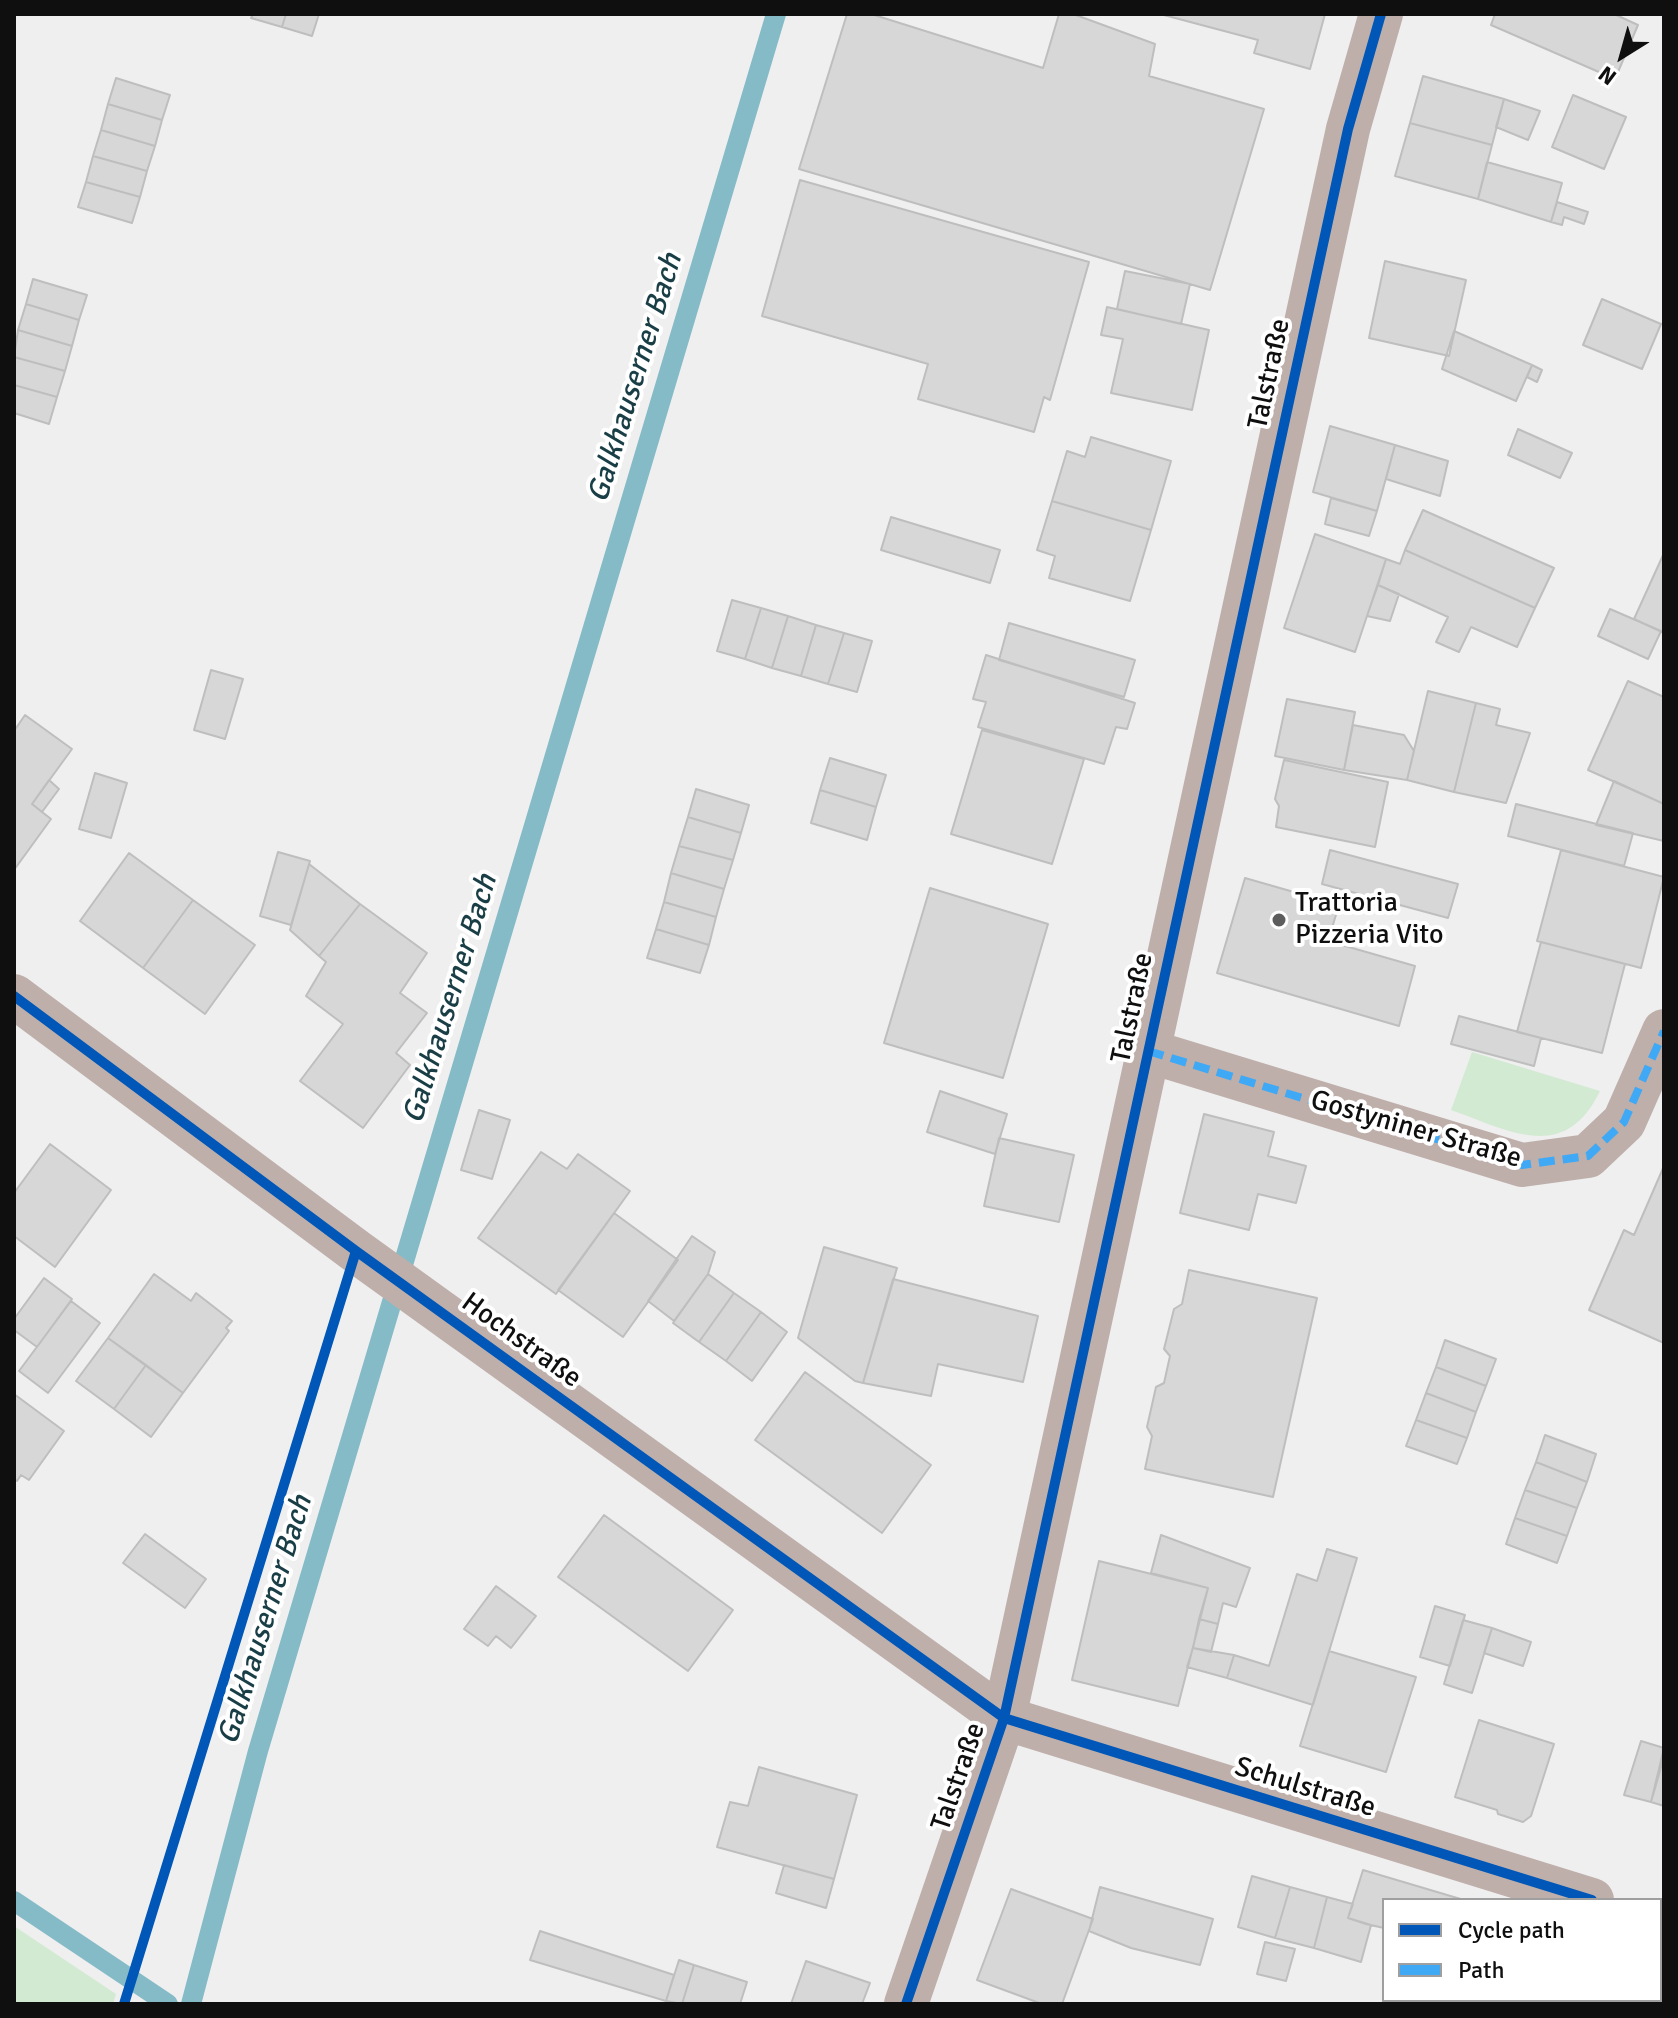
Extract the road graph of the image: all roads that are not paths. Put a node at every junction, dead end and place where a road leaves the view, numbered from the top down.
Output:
1 (1381, 14) edge
2 (14, 996) edge
3 (1664, 1031) edge
4 (1148, 1051) junction
5 (1004, 1718) junction
6 (1586, 1898) edge
7 (906, 2004) edge

1 - 4 street, Talstraße
2 - 5 street, Hochstraße
3 - 4 street, Gostyniner Straße
4 - 5 street, Talstraße
5 - 6 street, Schulstraße
5 - 7 street, Talstraße

